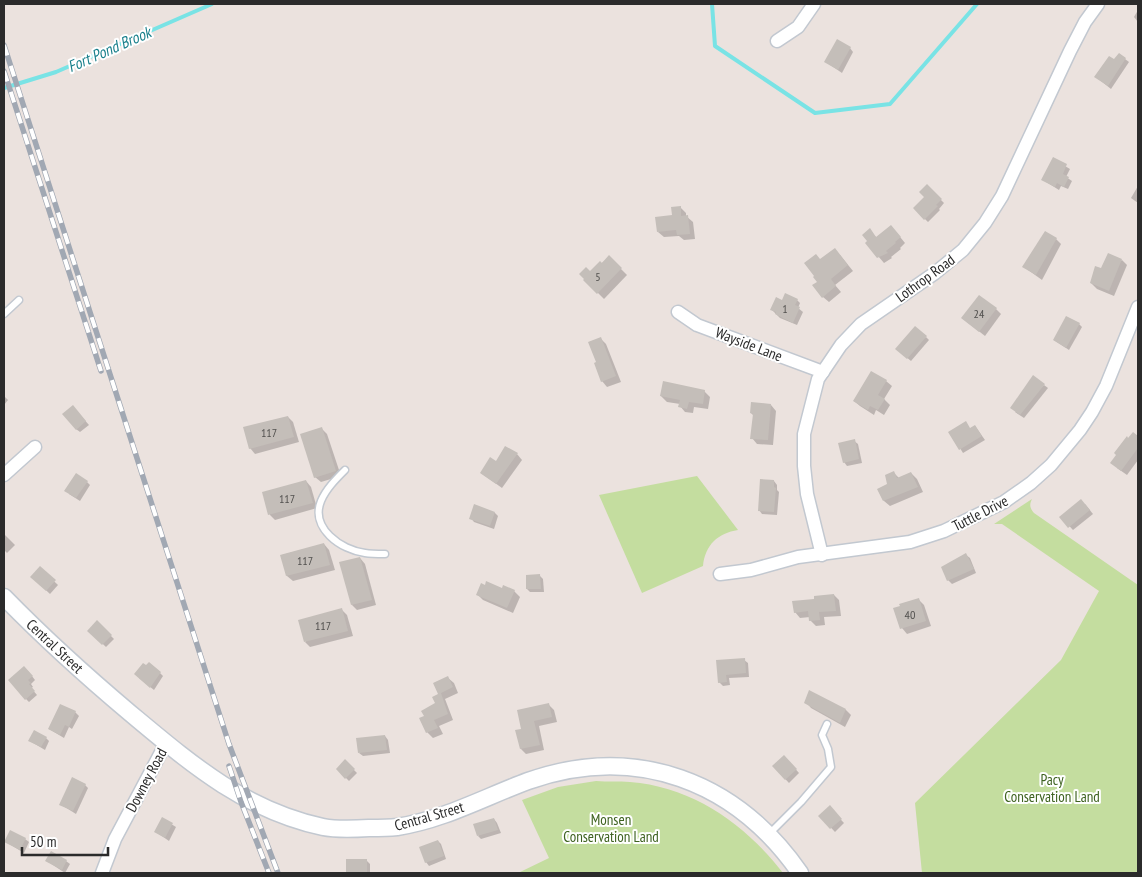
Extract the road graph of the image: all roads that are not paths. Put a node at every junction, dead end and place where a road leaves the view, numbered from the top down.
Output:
1 (814, 4) edge
2 (1098, 4) edge
3 (777, 41) dead end
4 (19, 300) dead end
5 (1137, 311) edge
6 (678, 312) dead end
7 (4, 314) edge
8 (822, 372) junction
9 (35, 447) dead end
10 (345, 470) dead end
11 (4, 475) edge
12 (385, 554) dead end
13 (822, 554) junction
14 (720, 574) dead end
15 (4, 597) edge
16 (826, 724) dead end
17 (166, 743) junction
18 (768, 835) junction
19 (102, 873) edge
20 (800, 873) edge

1 - 3 street
2 - 8 street, Lothrop Road
4 - 7 lane
5 - 13 street, Tuttle Drive
6 - 8 street, Wayside Lane
8 - 13 street, Lothrop Road
9 - 11 street
10 - 12 lane
13 - 14 street, Tuttle Drive
15 - 17 street, Central Street
16 - 18 lane
17 - 18 street, Central Street
17 - 19 street, Downey Road
18 - 20 street, Central Street

